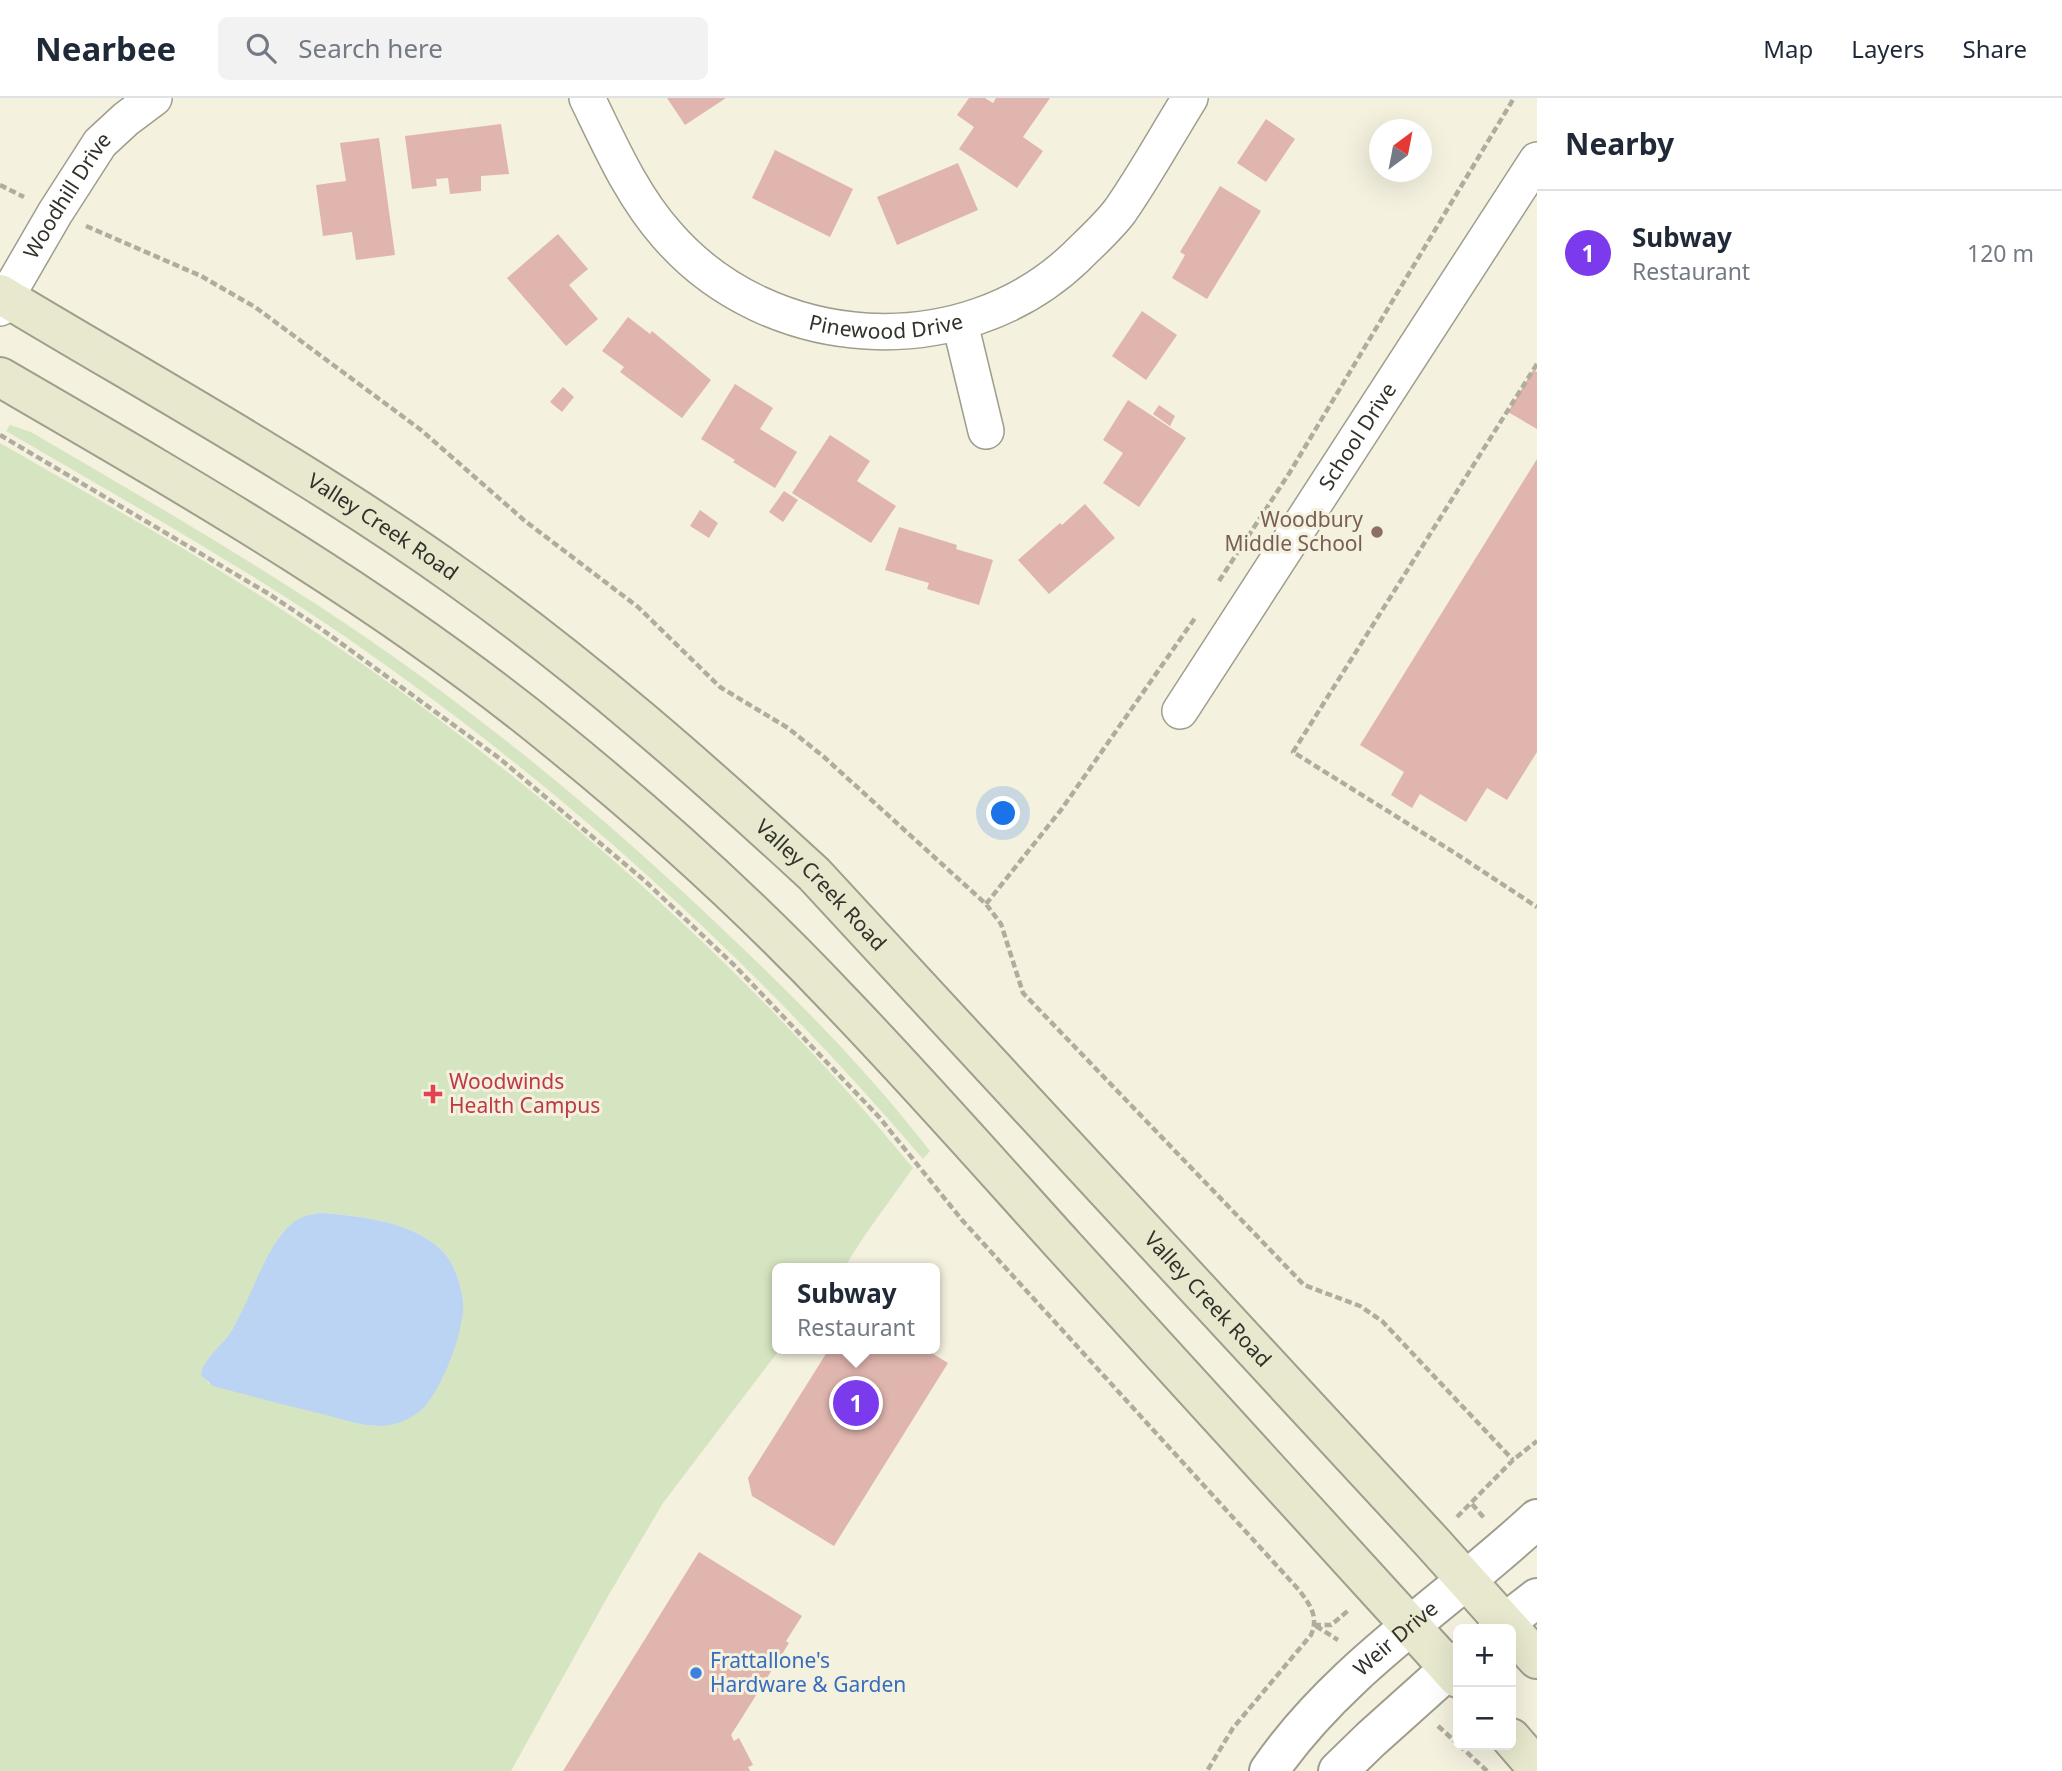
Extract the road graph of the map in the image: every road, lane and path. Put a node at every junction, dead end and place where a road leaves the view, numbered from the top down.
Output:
1 (154, 98) edge
2 (587, 98) edge
3 (1190, 98) edge
4 (1514, 98) edge
5 (1537, 160) edge
6 (0, 185) edge
7 (55, 213) junction
8 (2, 300) edge
9 (960, 323) junction
10 (1537, 364) edge
11 (0, 377) edge
12 (986, 431) dead end
13 (0, 435) edge
14 (1216, 586) dead end
15 (1201, 609) dead end
16 (1180, 711) dead end
17 (986, 904) junction
18 (1537, 907) edge
19 (1537, 1441) edge
20 (1513, 1460) junction
21 (1472, 1504) dead end
22 (1537, 1519) edge
23 (1466, 1581) junction
24 (1537, 1598) edge
25 (1503, 1624) edge
26 (1510, 1624) edge
27 (1411, 1626) junction
28 (1516, 1638) edge
29 (1537, 1660) edge
30 (1453, 1667) edge
31 (1453, 1671) edge
32 (1516, 1744) edge
33 (1466, 1750) edge
34 (1537, 1768) edge
35 (1207, 1771) edge
36 (1269, 1771) edge
37 (1338, 1771) edge
38 (1487, 1771) edge

1 - 7 street, Woodhill Drive
2 - 9 street, Pinewood Drive
3 - 9 street, Pinewood Drive
4 - 14 path
5 - 16 street, School Drive
6 - 7 path
7 - 8 street, Woodhill Drive
7 - 17 path
8 - 23 main road, Valley Creek Road
9 - 12 street
10 - 18 path
11 - 27 main road
13 - 35 path
15 - 17 path
17 - 20 path
19 - 20 path
20 - 21 path
22 - 23 street, Weir Drive
23 - 25 main road, Valley Creek Road
23 - 27 street, Weir Drive
24 - 26 street
27 - 30 main road
27 - 36 street, Weir Drive
28 - 29 main road, Valley Creek Road
31 - 37 street
32 - 34 main road
33 - 38 path

